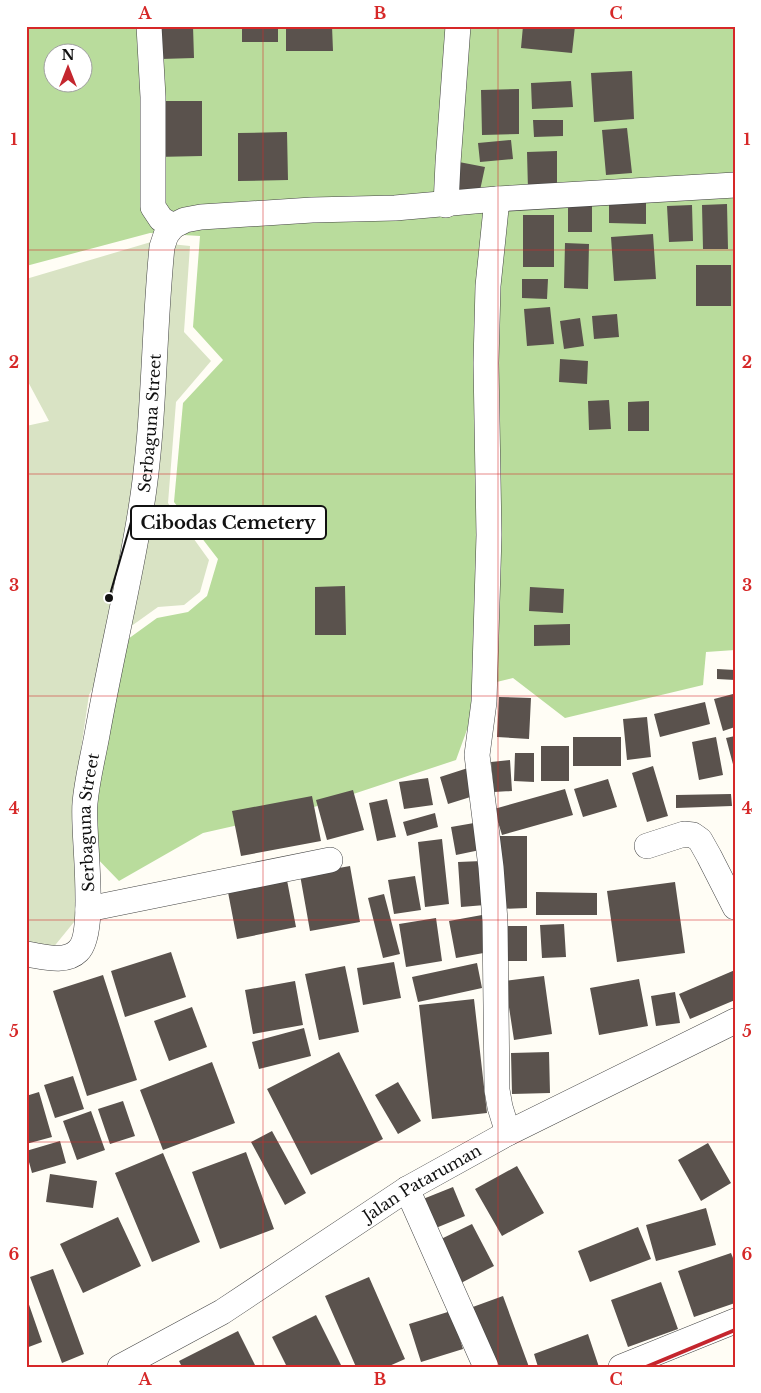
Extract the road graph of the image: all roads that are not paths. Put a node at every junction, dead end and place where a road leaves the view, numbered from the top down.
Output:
1 (149, 26) edge
2 (458, 26) edge
3 (735, 185) edge
4 (498, 199) junction
5 (446, 205) junction
6 (173, 226) junction
7 (647, 846) dead end
8 (330, 860) dead end
9 (735, 907) edge
10 (88, 909) junction
11 (26, 954) edge
12 (735, 1021) edge
13 (508, 1132) junction
14 (407, 1190) junction
15 (735, 1321) edge
16 (120, 1367) edge
17 (486, 1367) edge
18 (621, 1367) edge

1 - 6 street
2 - 5 street
3 - 4 street
4 - 5 street
4 - 13 street
5 - 6 street
6 - 10 street, Serbaguna Street
7 - 9 street
8 - 10 street
10 - 11 street, Serbaguna Street
12 - 13 street, Jalan Pataruman
13 - 14 street, Jalan Pataruman
14 - 16 street, Jalan Pataruman
14 - 17 street
15 - 18 street

